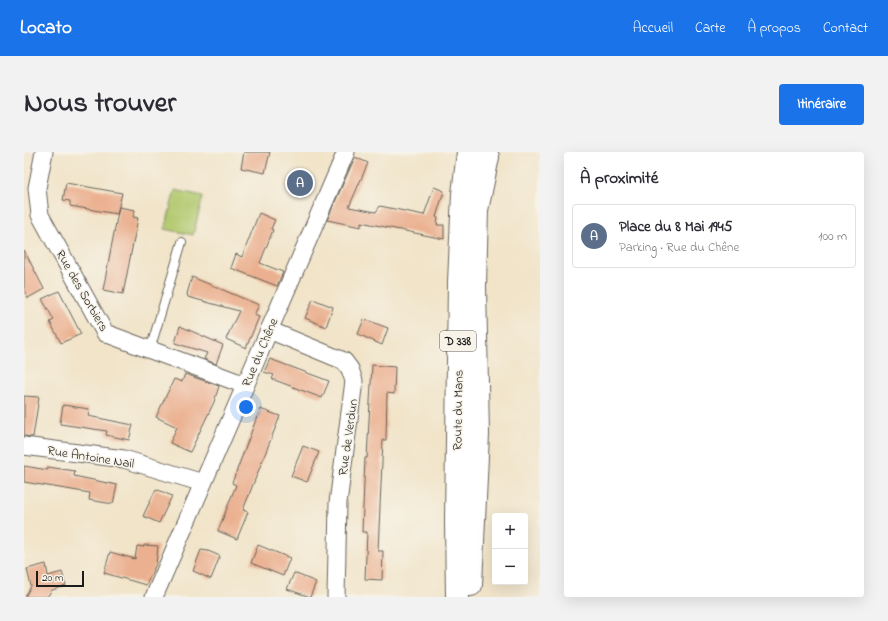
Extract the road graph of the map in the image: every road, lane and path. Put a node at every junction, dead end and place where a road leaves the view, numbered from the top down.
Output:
1 (44, 152) edge
2 (346, 152) edge
3 (481, 153) edge
4 (182, 242) dead end
5 (269, 330) junction
6 (150, 350) junction
7 (245, 385) junction
8 (24, 446) edge
9 (203, 483) junction
10 (154, 597) edge
11 (336, 597) edge
12 (457, 597) edge
13 (470, 597) edge

1 - 6 street, Rue des Sorbiers
2 - 5 street, Rue du Chêne
3 - 12 main road, Route du Mans / D 338
3 - 13 main road, Route du Mans / D 338
4 - 6 lane
5 - 7 street, Rue du Chêne
5 - 11 street, Rue de Verdun
6 - 7 street, Rue des Sorbiers
7 - 9 street, Rue du Chêne
8 - 9 street, Rue Antoine Nail
9 - 10 street, Rue du Chêne

